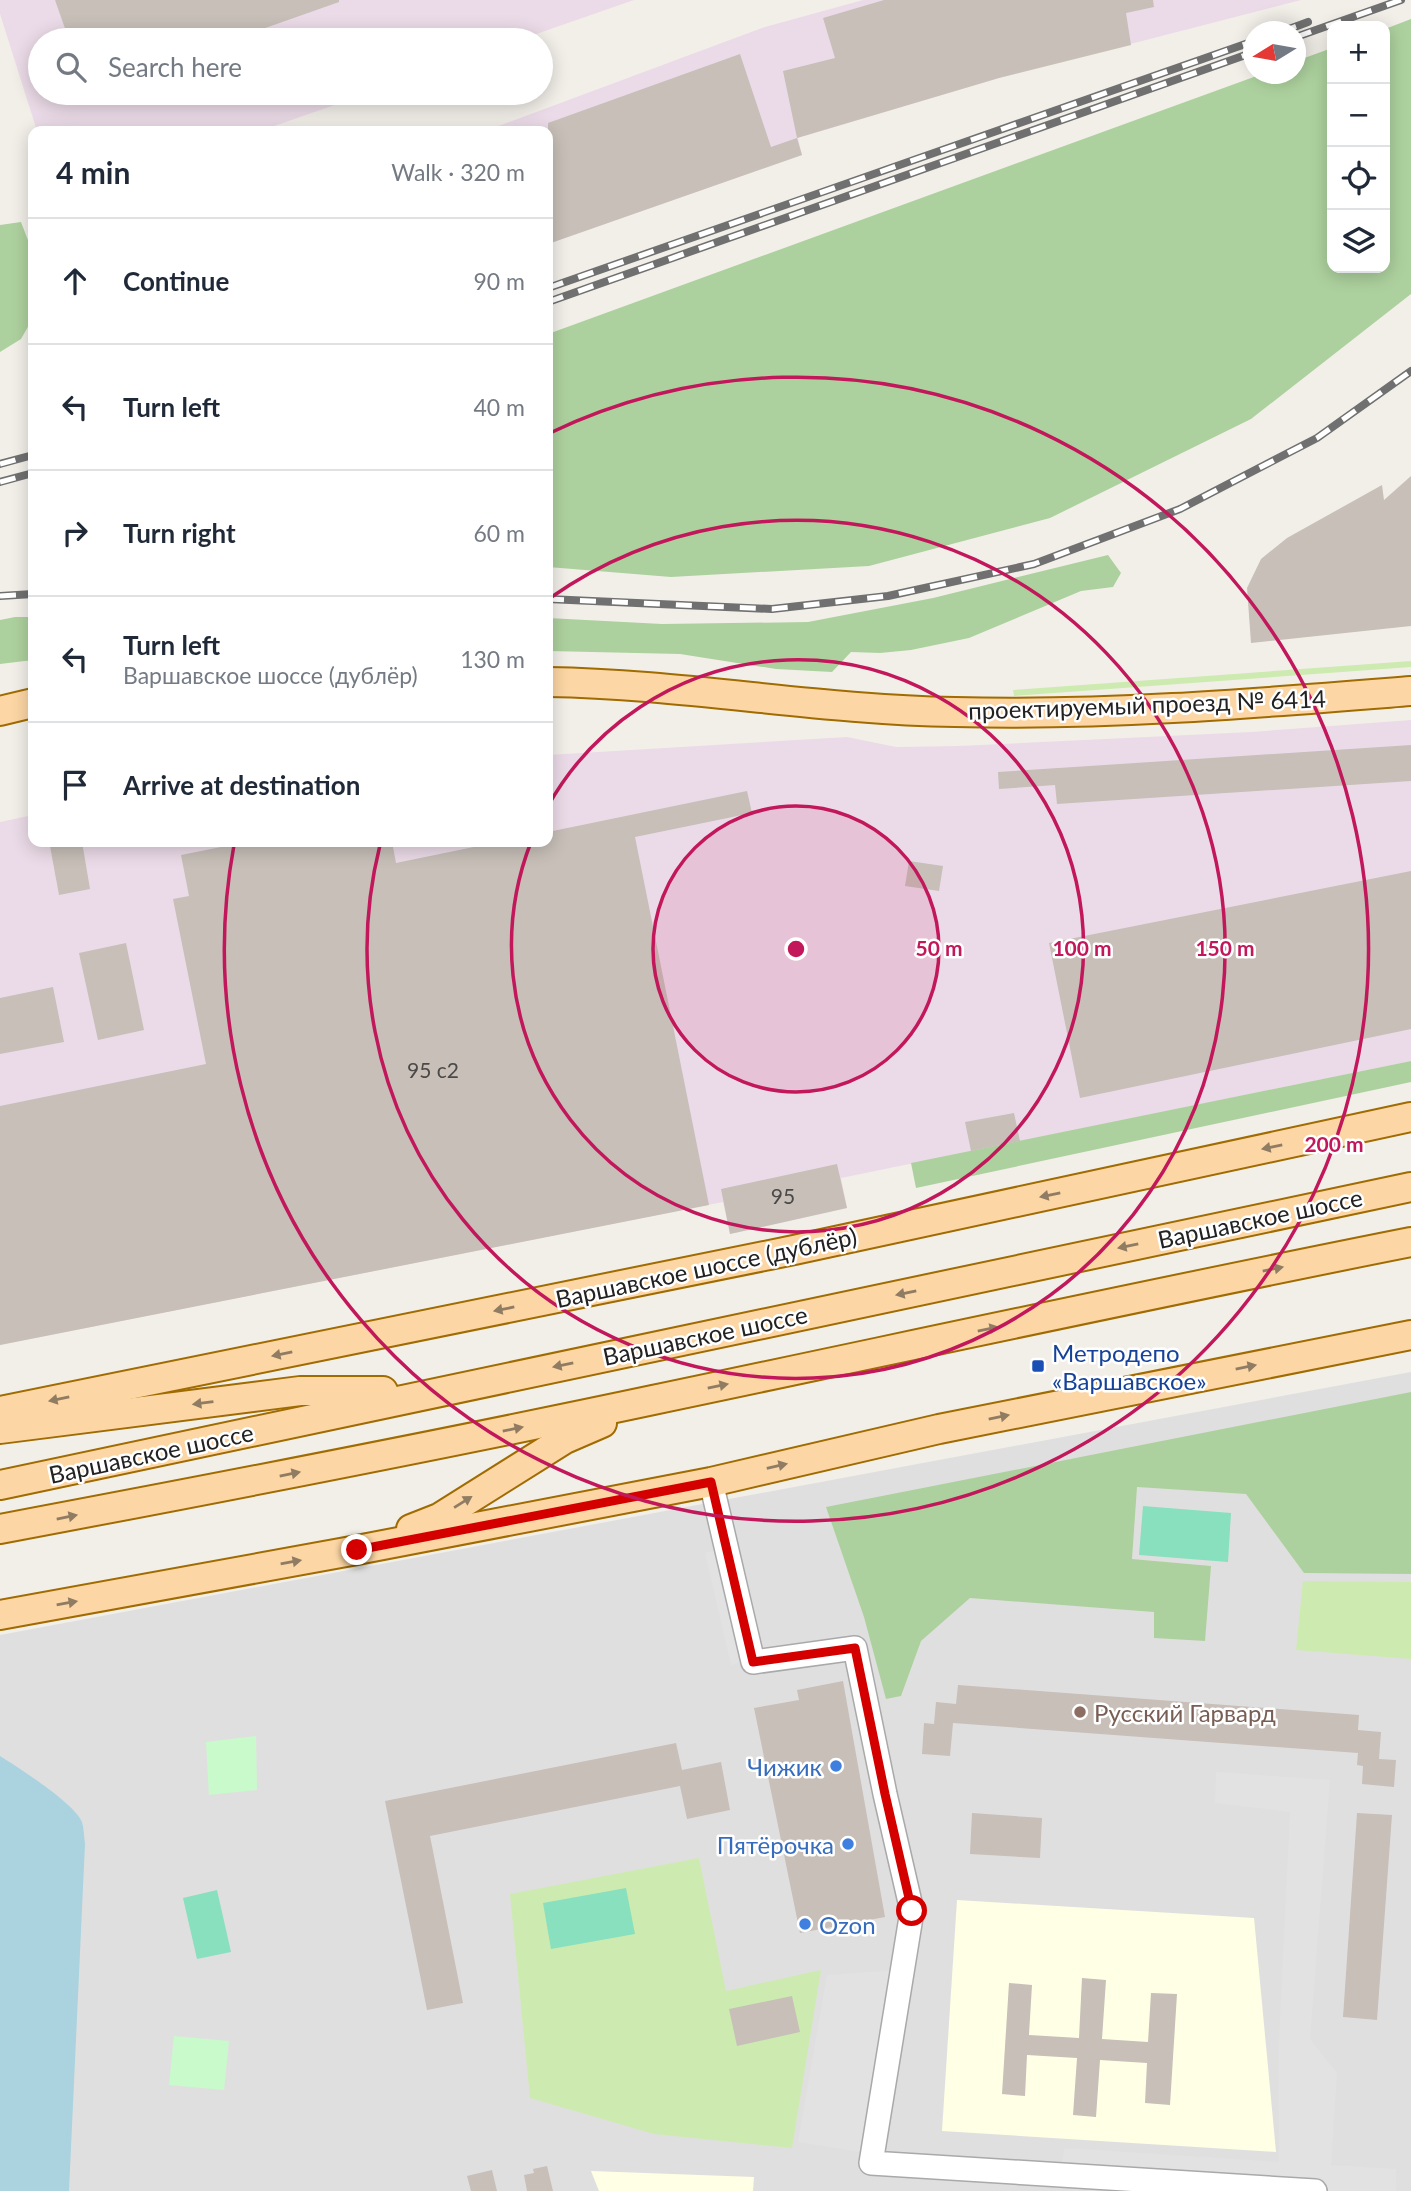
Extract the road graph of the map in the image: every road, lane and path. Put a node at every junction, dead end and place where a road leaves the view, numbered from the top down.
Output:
1 (553, 682) edge
2 (1411, 691) edge
3 (28, 704) edge
4 (0, 711) edge
5 (1411, 1117) edge
6 (1411, 1187) edge
7 (1411, 1242) edge
8 (1411, 1335) edge
9 (442, 1391) junction
10 (651, 1401) junction
11 (0, 1411) edge
12 (0, 1429) edge
13 (711, 1482) junction
14 (0, 1485) edge
15 (0, 1529) edge
16 (357, 1550) junction
17 (0, 1615) edge
18 (1315, 2191) edge

1 - 2 main road, проектируемый проезд № 6414
3 - 4 main road
5 -> 11 main road, Варшавское шоссе (дублёр)
6 -> 9 main road, Варшавское шоссе
10 -> 7 main road, Варшавское шоссе
13 -> 8 main road
9 -> 12 main road
9 - 14 main road, Варшавское шоссе
15 -> 10 main road, Варшавское шоссе
16 -> 10 main road
13 - 16 main road
13 - 18 street
17 -> 16 main road

